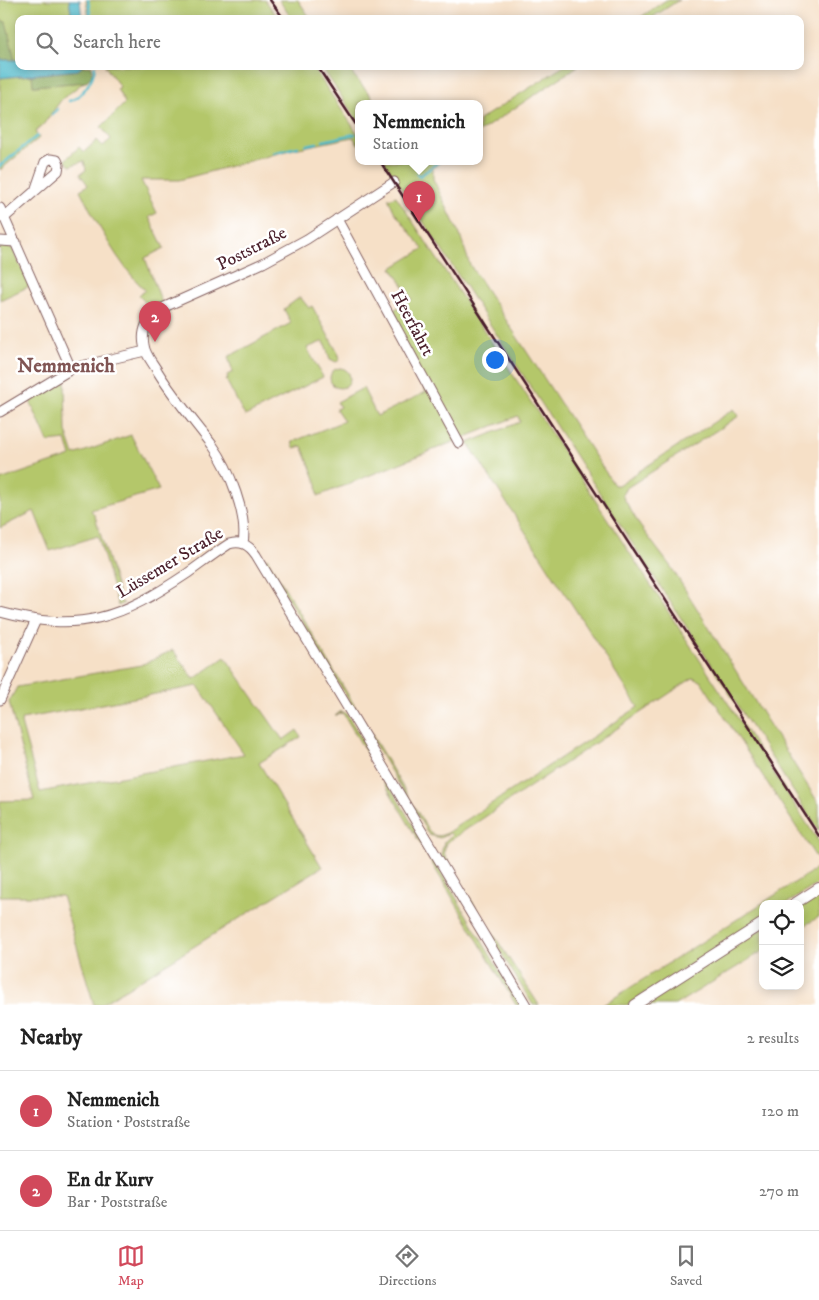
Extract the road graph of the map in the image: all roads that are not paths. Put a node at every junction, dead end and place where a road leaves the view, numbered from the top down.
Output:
1 (394, 182) dead end
2 (35, 191) dead end
3 (0, 208) edge
4 (4, 218) junction
5 (337, 219) junction
6 (0, 241) edge
7 (16, 242) junction
8 (145, 351) junction
9 (73, 368) junction
10 (0, 412) edge
11 (459, 443) dead end
12 (243, 543) junction
13 (0, 612) edge
14 (36, 620) junction
15 (0, 700) edge
16 (819, 888) edge
17 (800, 900) edge
18 (759, 926) edge
19 (526, 1005) edge
20 (635, 1005) edge

1 - 5 street, Poststraße
2 - 4 street
3 - 4 street
4 - 7 street
5 - 8 street, Poststraße
5 - 11 street, Heerfahrt
6 - 7 street
7 - 9 street
8 - 9 street
8 - 12 street
9 - 10 street
12 - 14 street, Lüssemer Straße
12 - 19 street, Lüssemer Straße
13 - 14 street, Lüssemer Straße
14 - 15 street
16 - 17 street
18 - 20 street

